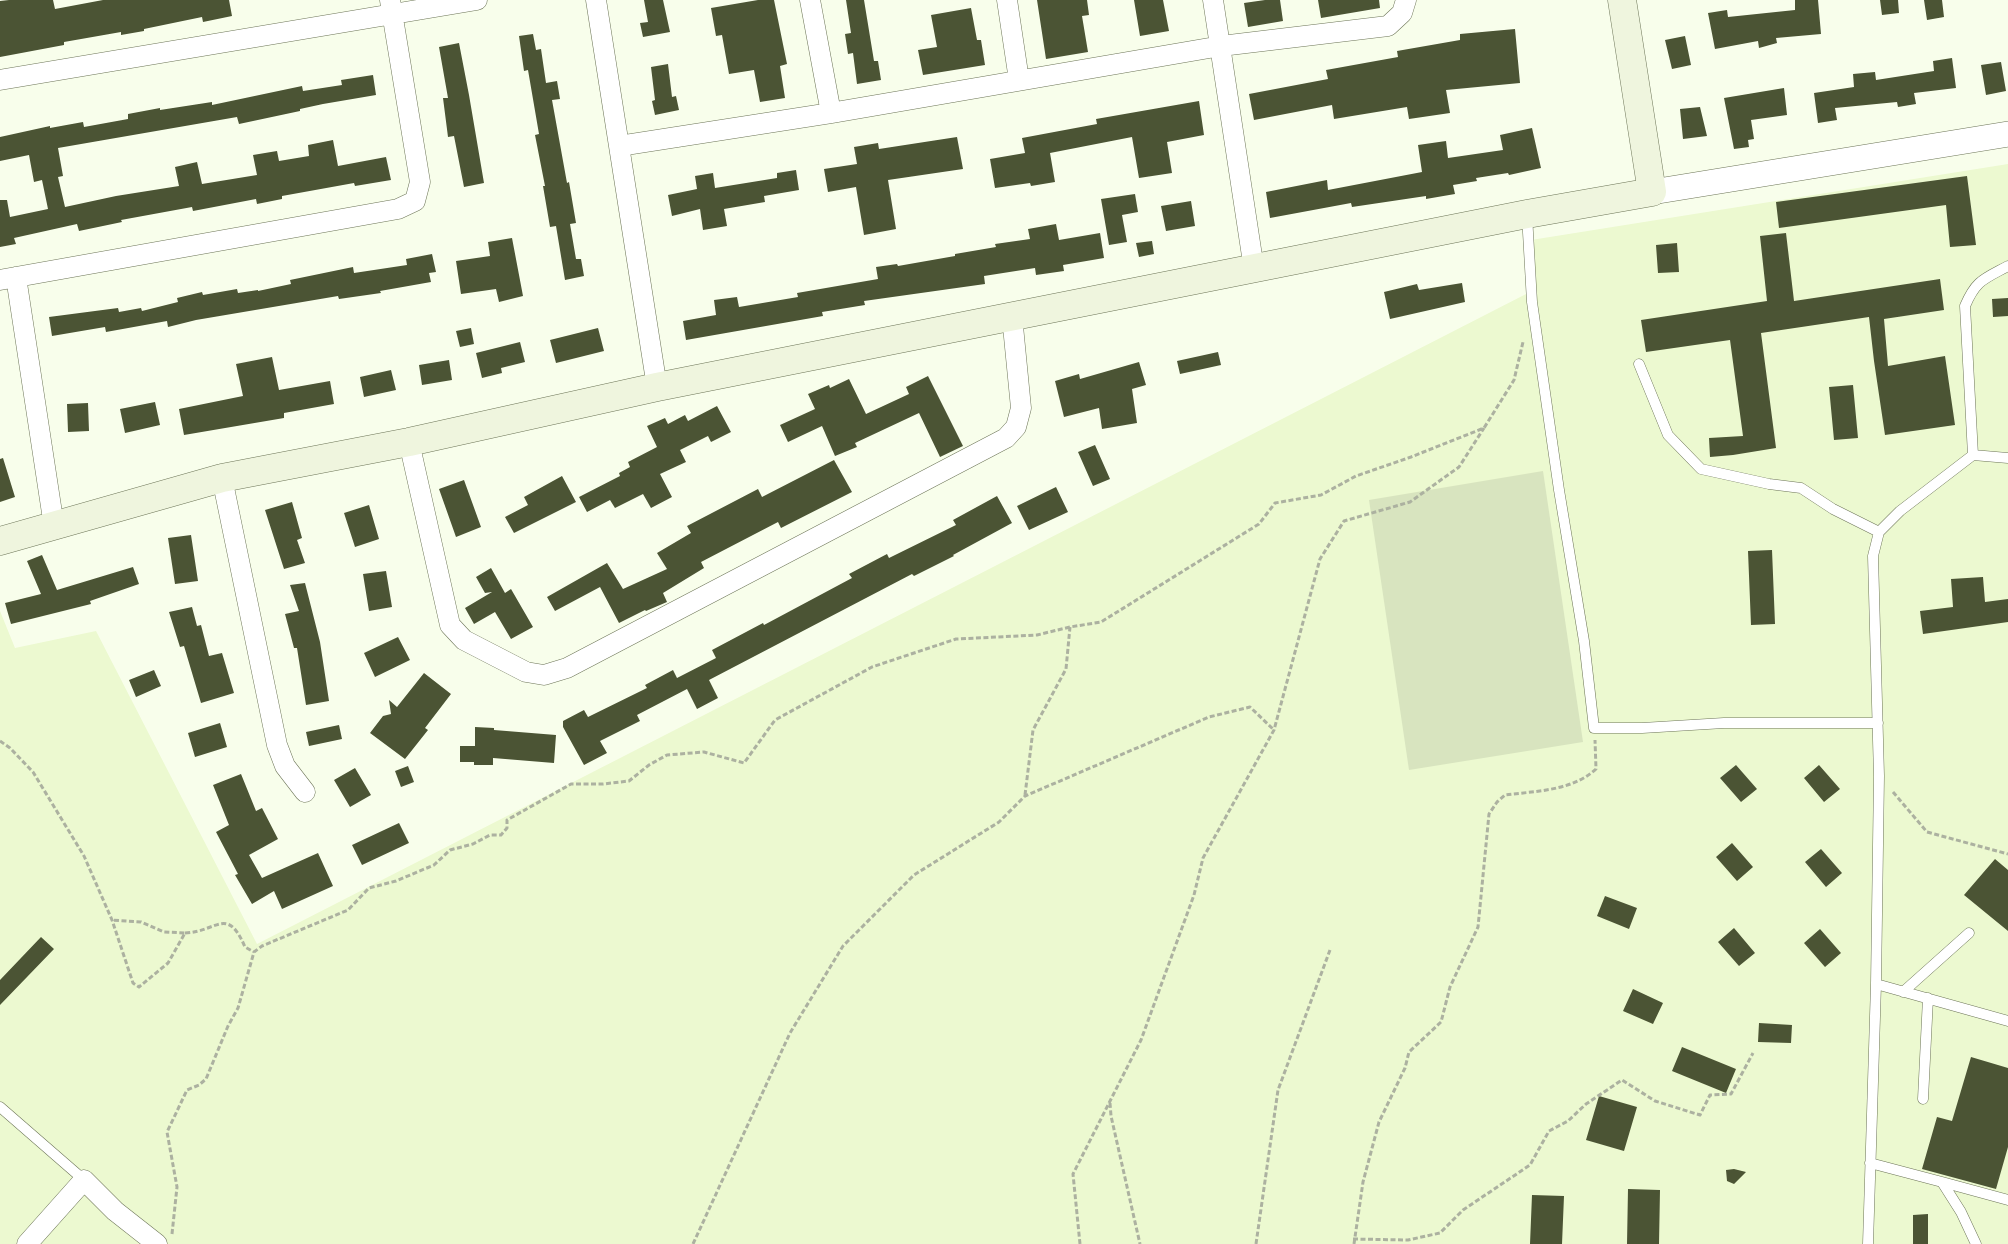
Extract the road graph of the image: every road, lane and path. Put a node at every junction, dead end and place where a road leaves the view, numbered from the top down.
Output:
1 (477, 0) edge
2 (596, 0) edge
3 (810, 0) edge
4 (1007, 0) edge
5 (1213, 0) edge
6 (1406, 0) edge
7 (1622, 0) edge
8 (392, 7) edge
9 (1220, 46) junction
10 (0, 80) edge
11 (1019, 80) junction
12 (831, 113) junction
13 (2008, 134) edge
14 (618, 146) junction
15 (1652, 192) junction
16 (1527, 214) junction
17 (2008, 266) edge
18 (1254, 269) junction
19 (8, 278) edge
20 (1012, 316) junction
21 (1523, 341) dead end
22 (1639, 364) dead end
23 (657, 387) junction
24 (1484, 428) junction
25 (409, 442) junction
26 (1973, 455) junction
27 (2008, 458) edge
28 (222, 478) junction
29 (54, 526) junction
30 (1879, 532) junction
31 (0, 541) edge
32 (1070, 627) junction
33 (1878, 723) junction
34 (1594, 728) junction
35 (1274, 730) junction
36 (0, 741) edge
37 (1879, 776) junction
38 (305, 792) dead end
39 (1025, 796) junction
40 (2008, 854) edge
41 (112, 920) junction
42 (186, 933) junction
43 (1969, 933) dead end
44 (1330, 950) dead end
45 (254, 952) junction
46 (1876, 984) junction
47 (1903, 992) junction
48 (1928, 998) junction
49 (2008, 1020) edge
50 (1753, 1053) dead end
51 (1923, 1099) dead end
52 (1110, 1101) junction
53 (0, 1107) edge
54 (1870, 1163) junction
55 (84, 1180) junction
56 (1942, 1182) junction
57 (2008, 1200) edge
58 (1353, 1239) junction
59 (164, 1240) edge
60 (28, 1244) edge
61 (692, 1244) edge
62 (1080, 1244) edge
63 (1140, 1244) edge
64 (1256, 1244) edge
65 (1354, 1244) edge
66 (1868, 1244) edge
67 (1976, 1244) edge

1 - 8 street
2 - 14 street
3 - 12 street
4 - 11 street
5 - 9 street
6 - 9 street
7 - 15 main road
8 - 10 street
8 - 19 street
9 - 11 street
9 - 18 street
11 - 12 street
12 - 14 street
13 - 15 street
14 - 23 street
15 - 16 main road
16 - 18 main road
16 - 34 lane
17 - 26 lane
18 - 20 main road
19 - 29 street
20 - 23 main road
20 - 25 street
21 - 24 path
22 - 30 lane
23 - 25 main road
24 - 32 path
24 - 35 path
25 - 28 main road
26 - 27 lane
26 - 30 lane
28 - 29 main road
28 - 38 street
29 - 31 main road
30 - 33 lane
32 - 39 path
32 - 45 path
33 - 34 lane
33 - 37 lane
34 - 58 path
35 - 39 path
35 - 52 path
36 - 41 path
37 - 40 path
37 - 46 lane
39 - 61 path
41 - 42 path
41 - 42 path
42 - 45 path
43 - 47 lane
44 - 64 path
45 - 59 path
46 - 47 lane
46 - 54 lane
47 - 48 lane
48 - 49 lane
48 - 51 lane
50 - 58 path
52 - 62 path
52 - 63 path
53 - 55 lane
54 - 56 lane
54 - 66 lane
55 - 59 street
55 - 60 street
56 - 57 lane
56 - 67 lane
58 - 65 path

